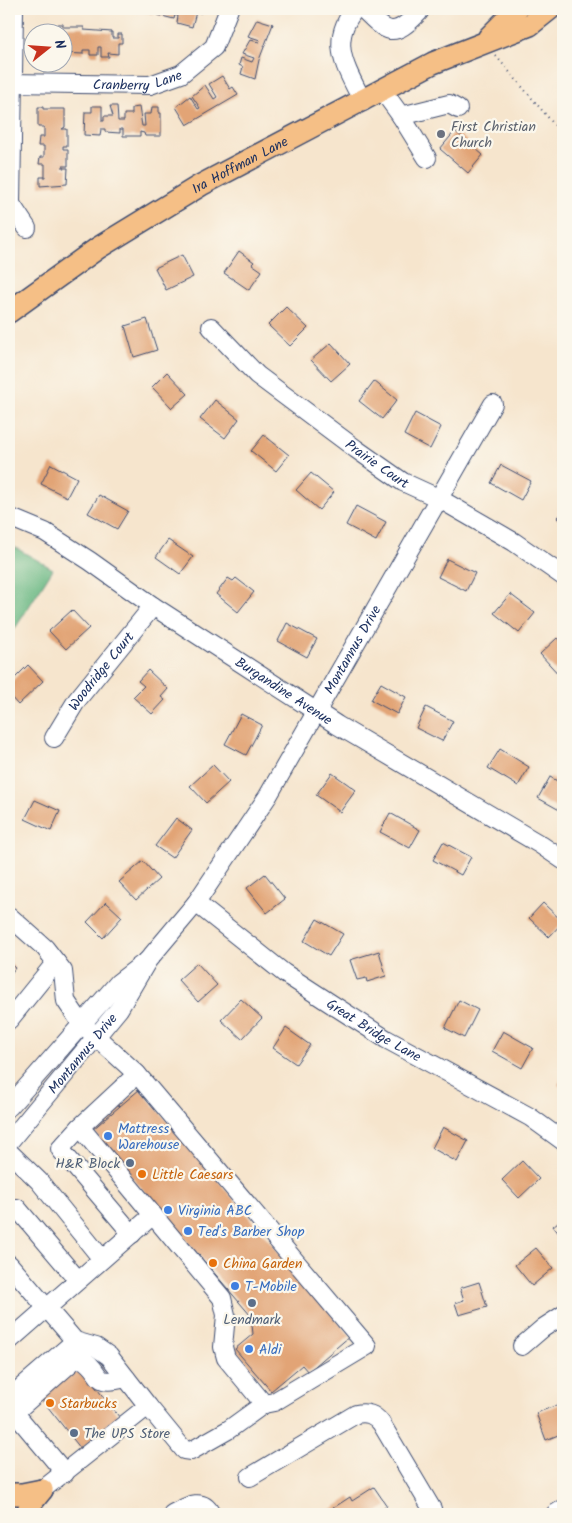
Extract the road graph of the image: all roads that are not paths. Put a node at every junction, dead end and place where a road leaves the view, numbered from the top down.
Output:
1 (14, 9) edge
2 (229, 9) edge
3 (355, 9) edge
4 (362, 9) edge
5 (517, 9) edge
6 (550, 9) edge
7 (419, 12) dead end
8 (484, 43) junction
9 (11, 83) edge
10 (383, 91) junction
11 (363, 102) junction
12 (458, 109) dead end
13 (401, 116) junction
14 (427, 158) dead end
15 (10, 204) edge
16 (27, 228) dead end
17 (9, 312) edge
18 (211, 327) dead end
19 (493, 404) dead end
20 (438, 498) junction
21 (9, 516) edge
22 (563, 576) edge
23 (153, 606) junction
24 (317, 712) junction
25 (54, 738) dead end
26 (563, 860) edge
27 (196, 903) junction
28 (9, 916) edge
29 (148, 960) junction
30 (56, 962) junction
31 (9, 1020) edge
32 (81, 1023) junction
33 (96, 1037) junction
34 (137, 1074) junction
35 (9, 1107) edge
36 (80, 1127) junction
37 (563, 1141) edge
38 (9, 1142) edge
39 (9, 1152) edge
40 (9, 1215) edge
41 (153, 1215) junction
42 (132, 1234) junction
43 (102, 1259) junction
44 (9, 1264) edge
45 (78, 1280) junction
46 (47, 1309) junction
47 (563, 1315) edge
48 (9, 1341) edge
49 (75, 1341) junction
50 (522, 1346) dead end
51 (126, 1378) junction
52 (264, 1404) junction
53 (10, 1406) edge
54 (148, 1406) junction
55 (64, 1473) junction
56 (250, 1477) dead end
57 (42, 1490) junction
58 (9, 1494) edge
59 (563, 1509) edge
60 (27, 1514) edge
61 (172, 1514) edge
62 (211, 1514) edge
63 (433, 1514) edge
64 (555, 1514) edge

1 - 9 street
2 - 9 street, Cranberry Lane
3 - 11 street
4 - 7 street
5 - 8 main road, Ira Hoffman Lane
6 - 8 main road, Ira Hoffman Lane
8 - 10 main road, Ira Hoffman Lane
9 - 15 street
10 - 11 main road, Ira Hoffman Lane
10 - 13 street
11 - 17 main road, Ira Hoffman Lane
12 - 13 street
13 - 14 street
15 - 16 street
18 - 20 street, Prairie Court
19 - 20 street, Montannus Drive
20 - 22 street, Prairie Court
20 - 24 street, Montannus Drive
21 - 23 street, Burgandine Avenue
23 - 24 street, Burgandine Avenue
23 - 25 street, Woodridge Court
24 - 26 street, Burgandine Avenue
24 - 27 street, Montannus Drive
27 - 29 street, Montannus Drive
27 - 37 street, Great Bridge Lane
28 - 30 street
29 - 32 street, Montannus Drive
29 - 33 street, Montannus Drive
30 - 31 street
30 - 32 street
32 - 33 street
32 - 35 street, Montannus Drive
33 - 34 street
33 - 38 street, Montannus Drive
34 - 36 street
34 - 52 street
36 - 41 street
36 - 42 street
39 - 43 street
40 - 45 street
41 - 42 street
41 - 52 street
42 - 43 street
43 - 45 street
44 - 46 street
45 - 46 street
46 - 48 street
46 - 49 street
47 - 50 street
49 - 51 street
49 - 53 street
51 - 53 street
51 - 54 street
52 - 54 street
53 - 55 street
54 - 55 street
55 - 57 street
56 - 63 street
57 - 58 main road
57 - 60 main road
59 - 64 street
61 - 62 street

